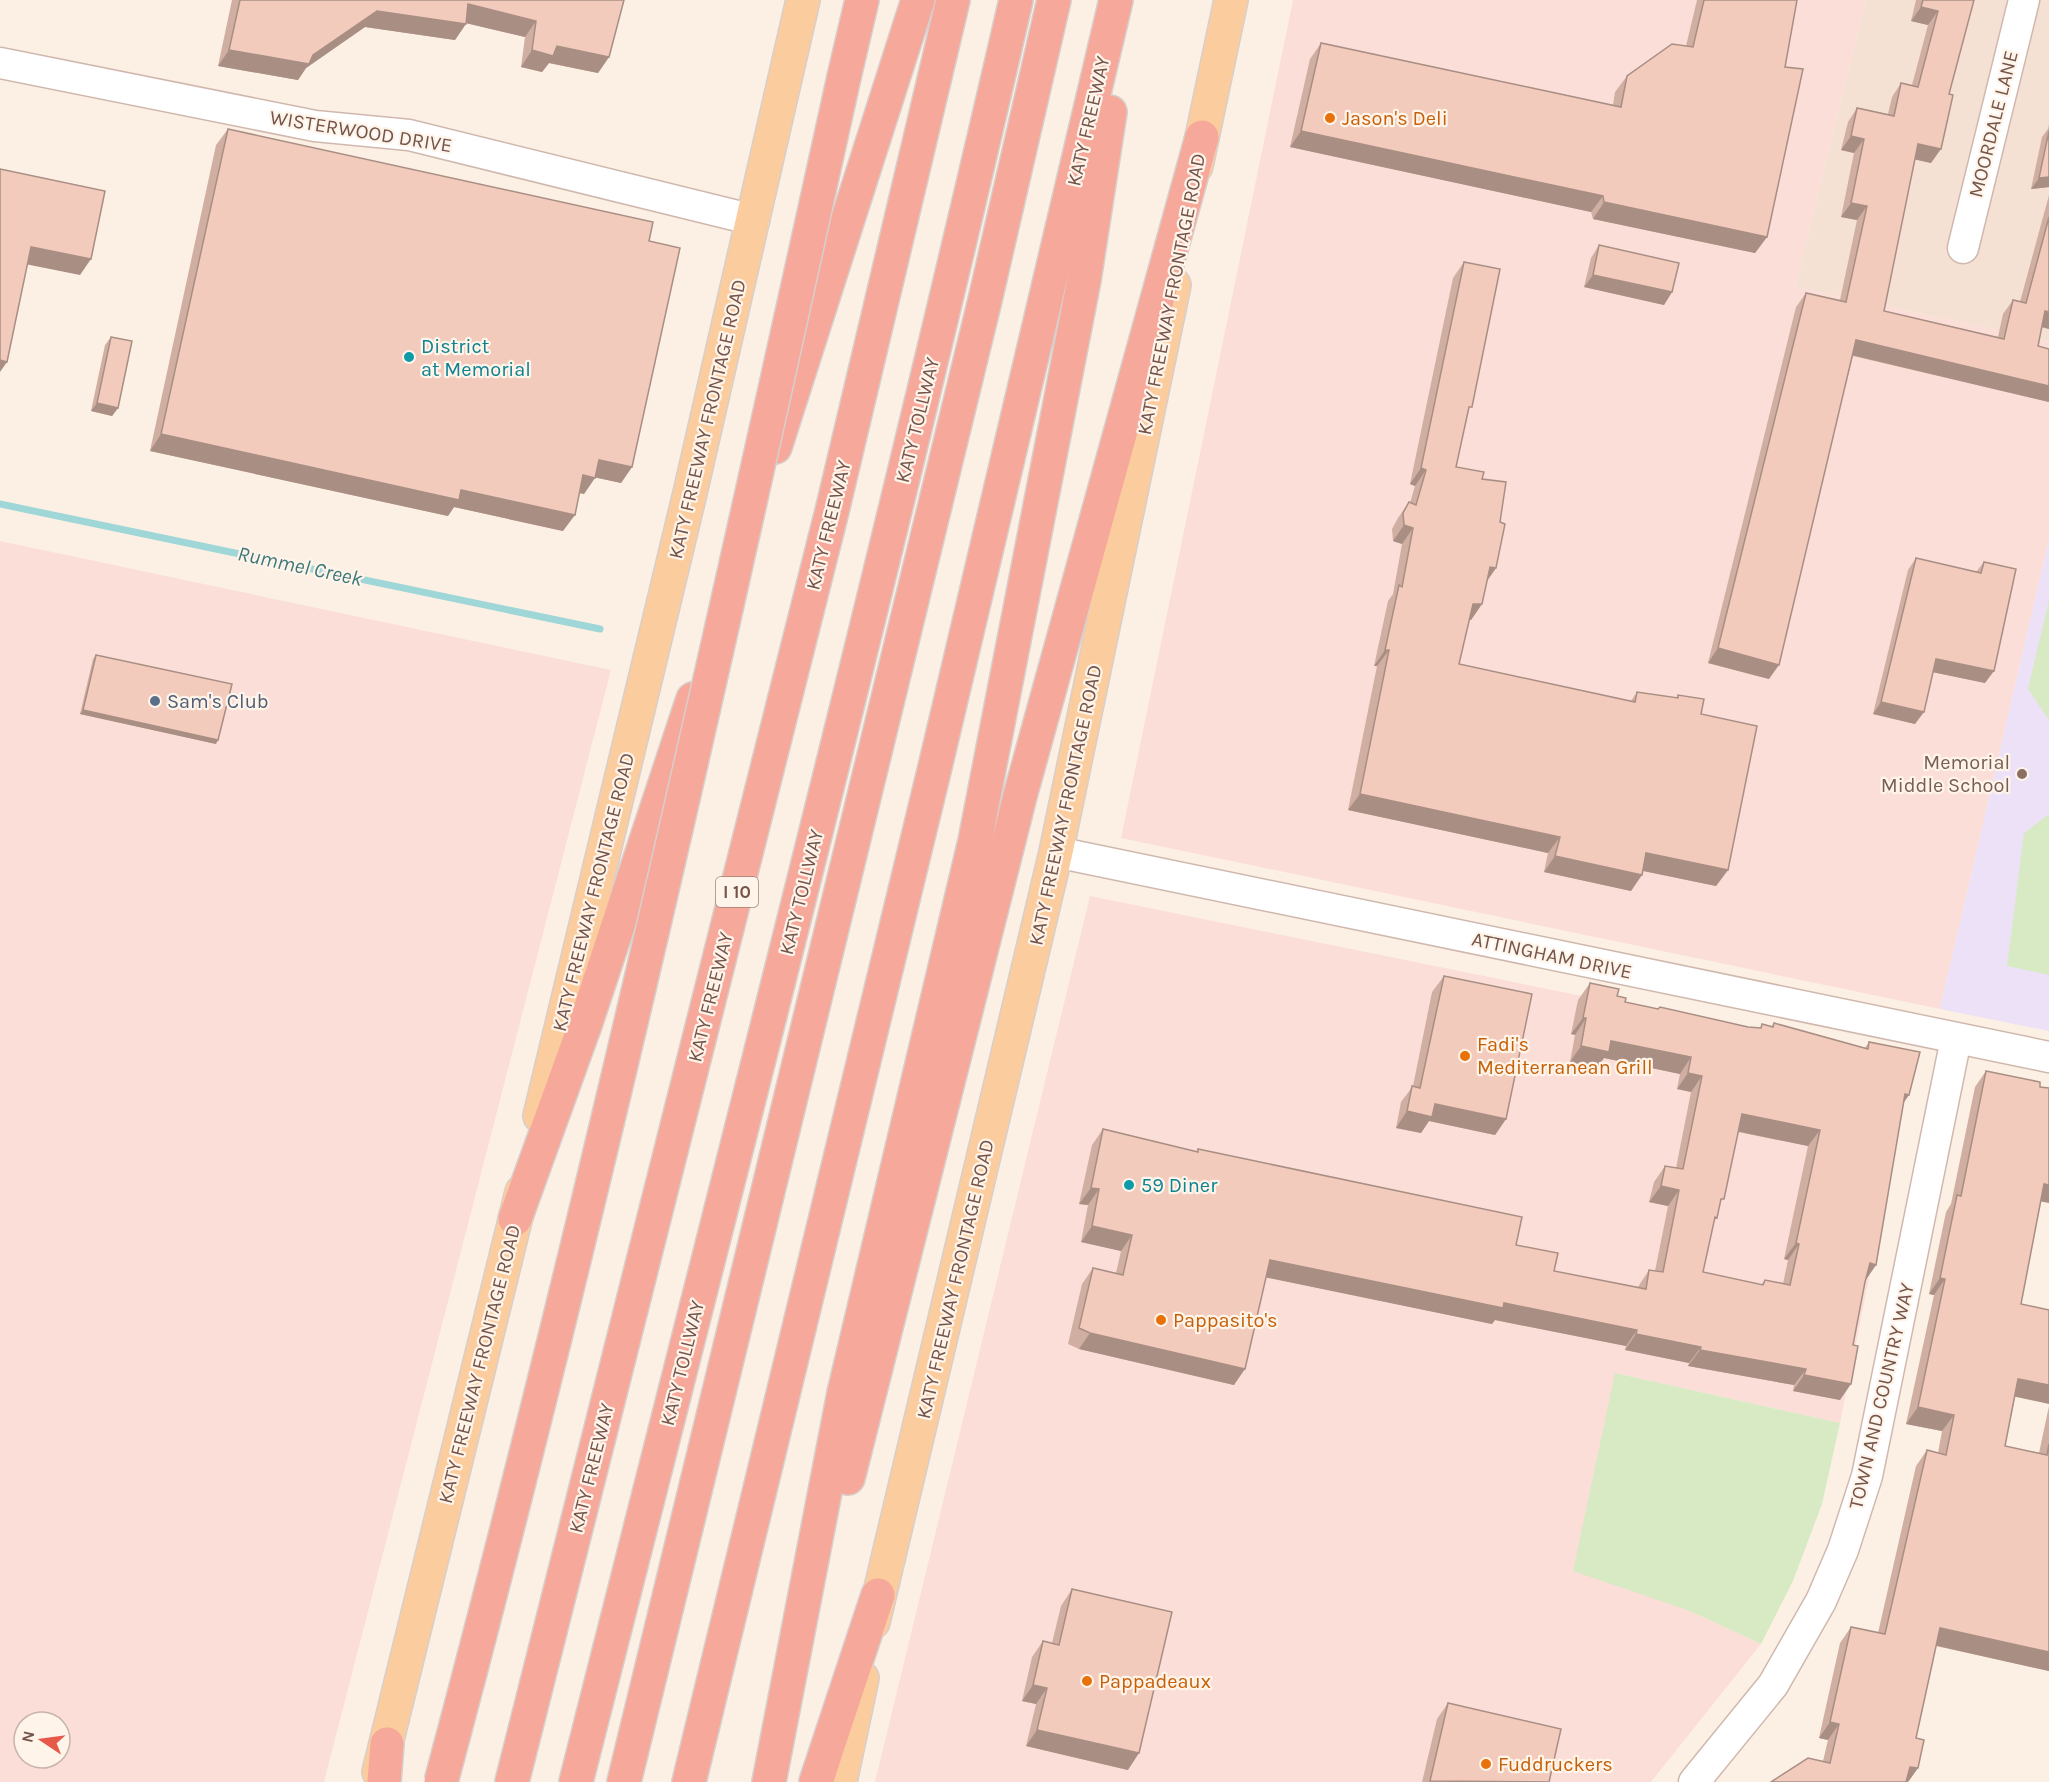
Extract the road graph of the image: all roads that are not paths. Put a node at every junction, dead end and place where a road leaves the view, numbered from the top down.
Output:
1 (803, 0) edge
2 (861, 0) edge
3 (918, 0) edge
4 (953, 0) edge
5 (1016, 0) edge
6 (1054, 0) edge
7 (1116, 0) edge
8 (1127, 0) edge
9 (1231, 0) edge
10 (2024, 0) edge
11 (0, 63) edge
12 (1202, 137) junction
13 (754, 220) junction
14 (1963, 248) dead end
15 (1056, 852) junction
16 (1956, 1039) junction
17 (2049, 1057) edge
18 (515, 1219) junction
19 (836, 1487) junction
20 (879, 1596) junction
21 (387, 1744) junction
22 (377, 1782) edge
23 (384, 1782) edge
24 (441, 1782) edge
25 (512, 1782) edge
26 (576, 1782) edge
27 (624, 1782) edge
28 (689, 1782) edge
29 (770, 1782) edge
30 (816, 1782) edge
31 (840, 1782) edge
32 (1694, 1782) edge

1 - 13 main road, KATY FREEWAY FRONTAGE ROAD
2 - 24 highway, bridge
3 - 18 highway
4 - 25 highway, KATY FREEWAY / I 10
5 - 26 highway, KATY TOLLWAY
6 - 27 highway, KATY TOLLWAY
7 - 28 highway, KATY FREEWAY
8 - 19 highway
9 - 12 main road, KATY FREEWAY FRONTAGE ROAD
10 - 14 street, MOORDALE LANE
11 - 13 street, WISTERWOOD DRIVE
12 - 15 main road, KATY FREEWAY FRONTAGE ROAD
12 - 19 highway
13 - 18 main road, KATY FREEWAY FRONTAGE ROAD
15 - 16 street, ATTINGHAM DRIVE
15 - 20 main road, KATY FREEWAY FRONTAGE ROAD
16 - 17 street, ATTINGHAM DRIVE
16 - 32 street, TOWN AND COUNTRY WAY
18 - 21 main road, KATY FREEWAY FRONTAGE ROAD
19 - 29 highway
20 - 30 highway
20 - 31 main road, KATY FREEWAY FRONTAGE ROAD
21 - 22 main road, KATY FREEWAY FRONTAGE ROAD
21 - 23 highway

